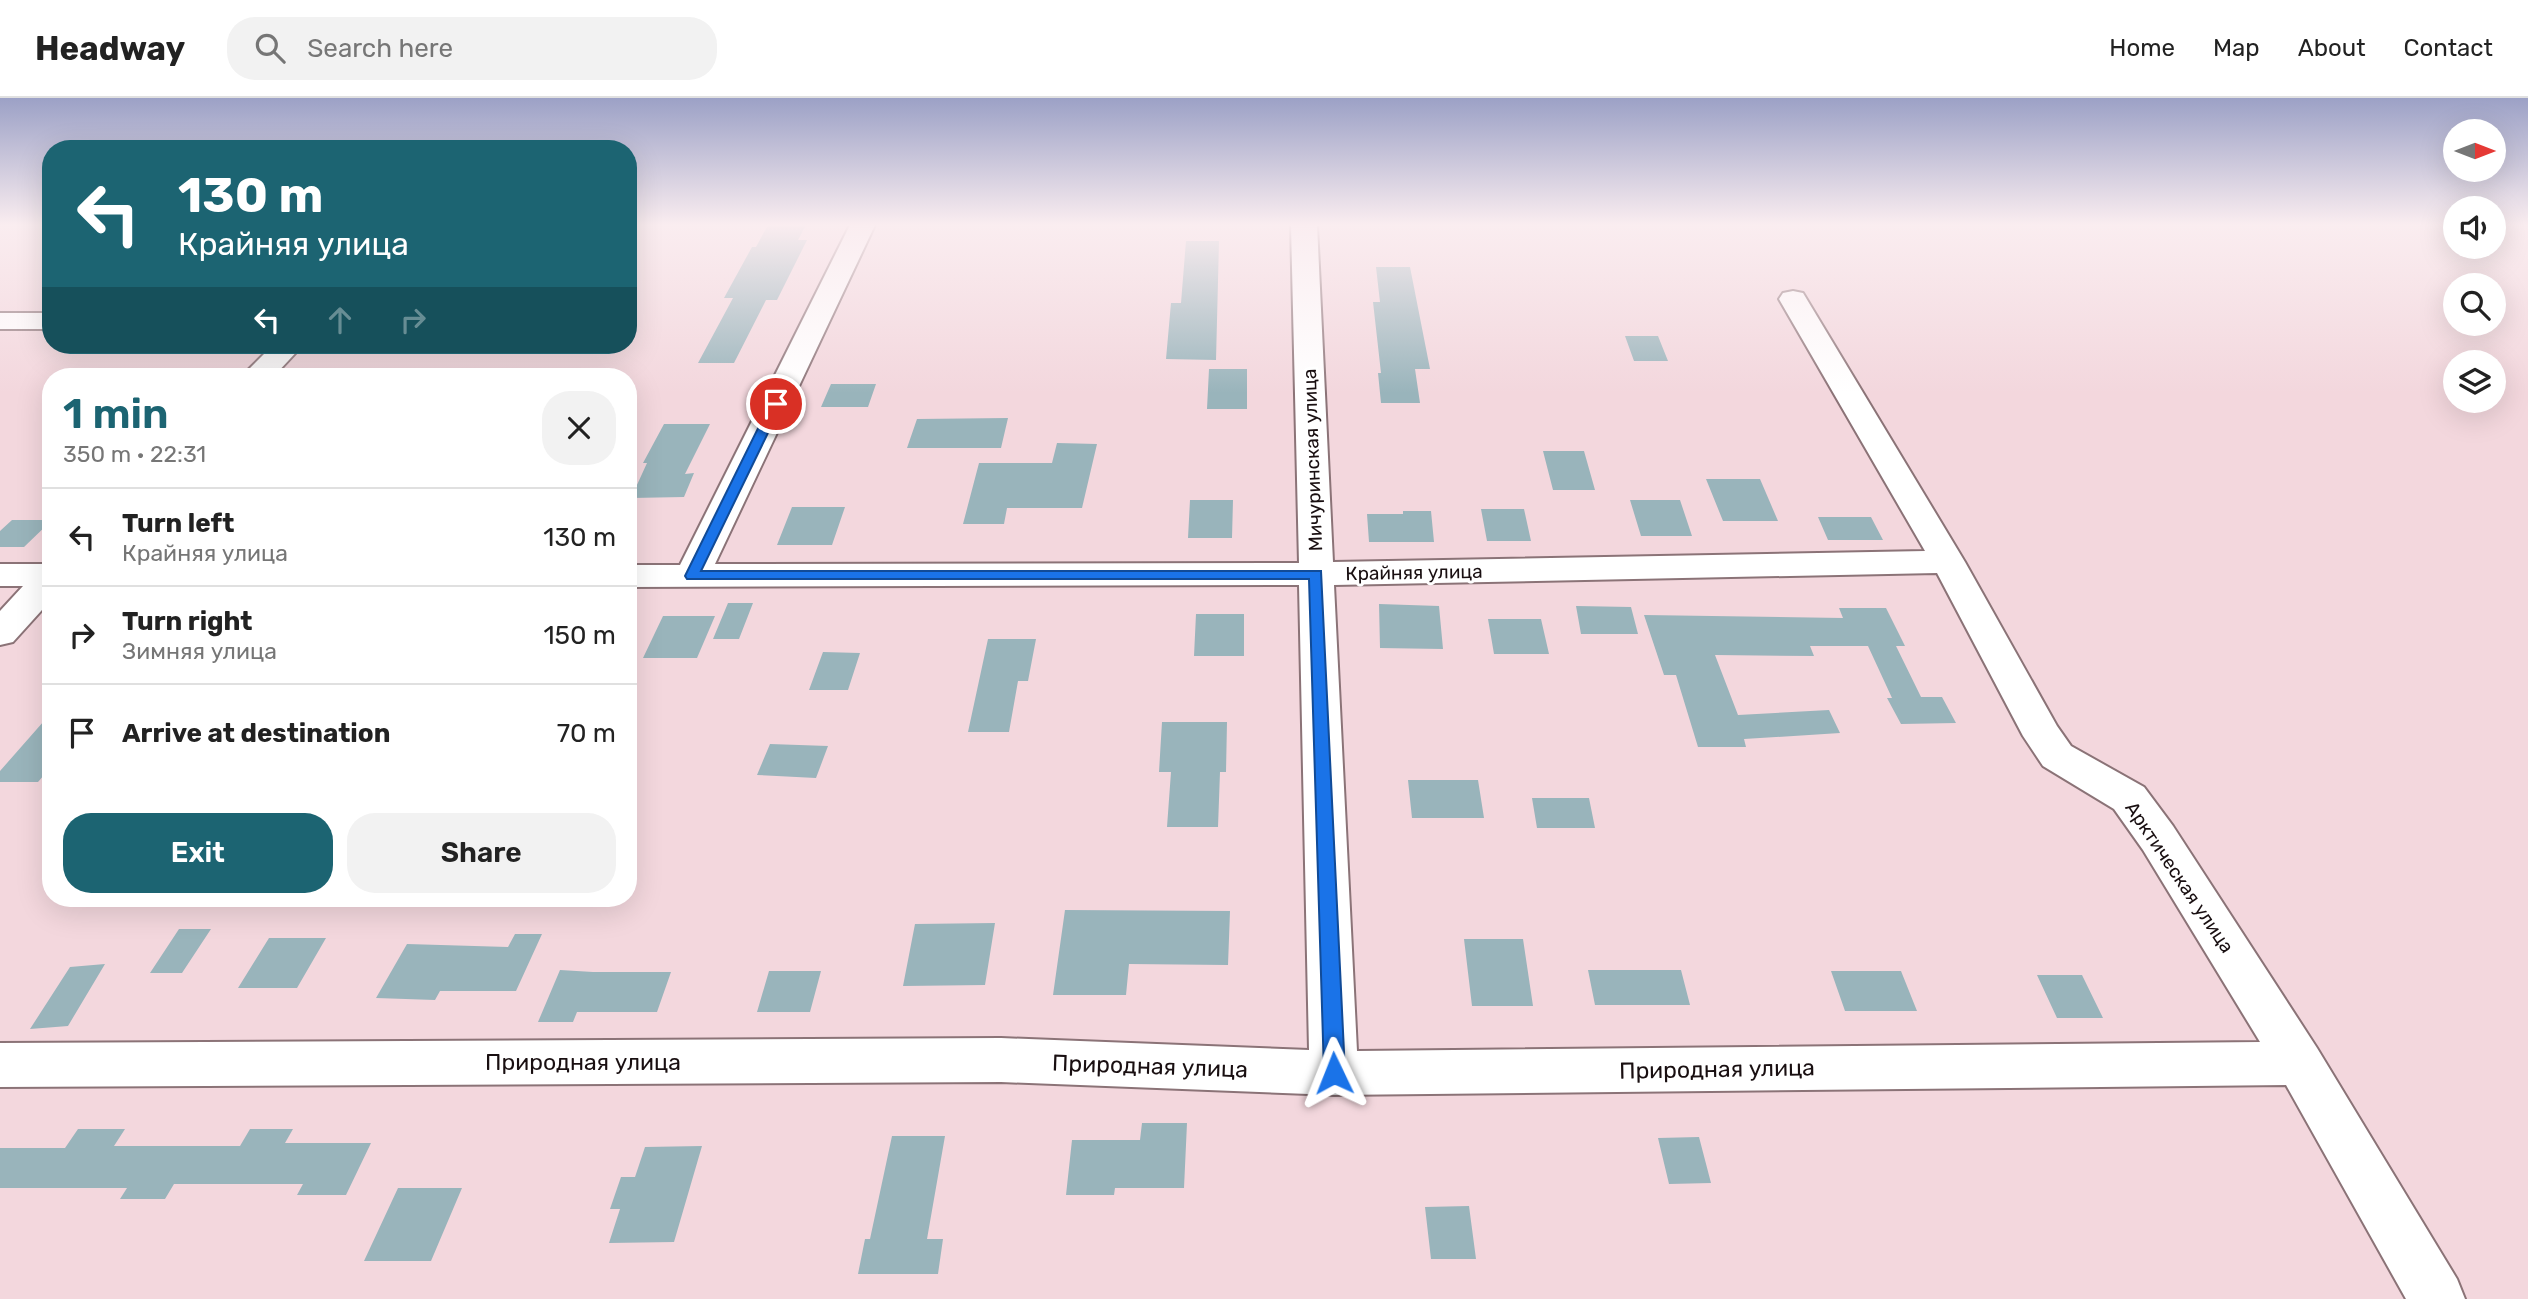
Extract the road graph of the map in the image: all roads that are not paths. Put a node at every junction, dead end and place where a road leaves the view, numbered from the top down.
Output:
1 (836, 281) edge
2 (1306, 281) edge
3 (1793, 299) dead end
4 (0, 321) edge
5 (42, 321) edge
6 (280, 354) edge
7 (265, 368) edge
8 (1948, 562) junction
9 (1316, 574) junction
10 (0, 575) edge
11 (42, 576) edge
12 (637, 576) edge
13 (692, 576) junction
14 (42, 586) edge
15 (0, 633) edge
16 (2300, 1063) junction
17 (0, 1065) edge
18 (1334, 1073) junction
19 (2437, 1299) edge

1 - 13 street
2 - 9 street, Мичуринская улица
3 - 8 street, Арктическая улица
4 - 5 street
6 - 7 street
8 - 9 street, Крайняя улица
8 - 16 street, Арктическая улица
9 - 13 street, Крайняя улица
9 - 18 street, Мичуринская улица
10 - 11 street
12 - 13 street, Крайняя улица
14 - 15 street
16 - 18 street, Природная улица
16 - 19 street, Арктическая улица
17 - 18 street, Природная улица

